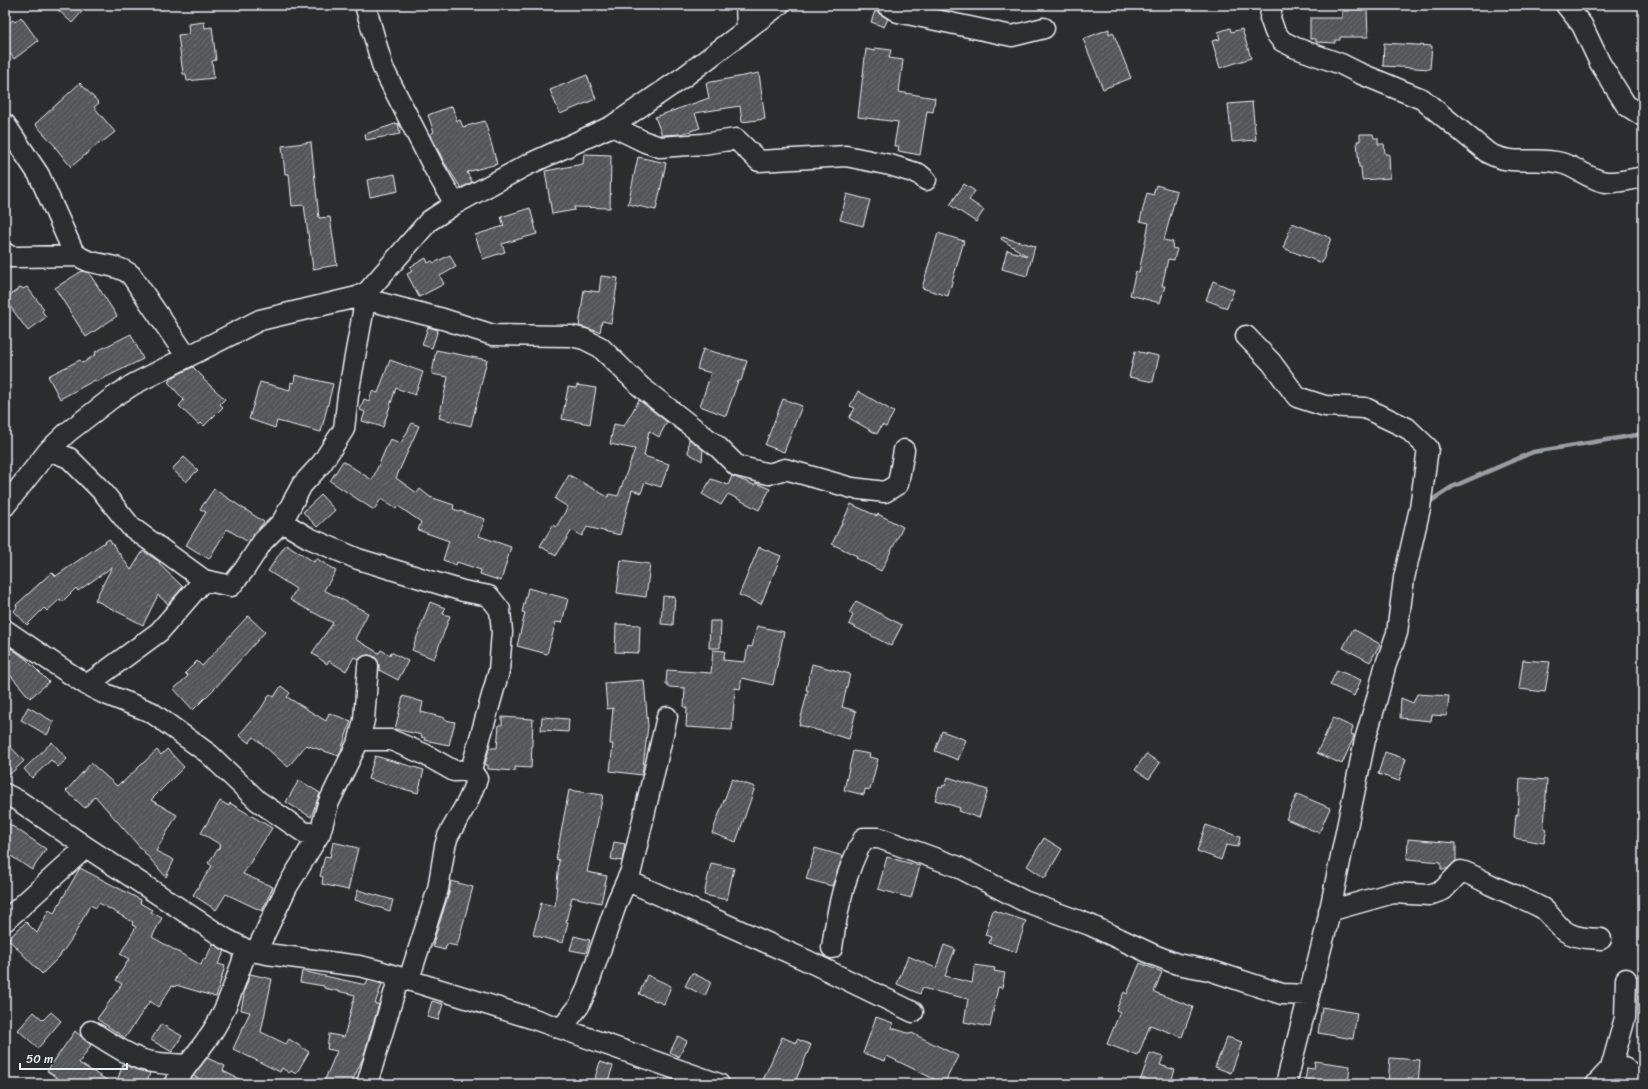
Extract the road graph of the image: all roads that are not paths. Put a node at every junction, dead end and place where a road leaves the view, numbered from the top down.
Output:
1 (365, 5) edge
2 (746, 5) edge
3 (779, 5) edge
4 (887, 5) edge
5 (1272, 5) edge
6 (1566, 5) edge
7 (747, 28) junction
8 (1044, 28) dead end
9 (1643, 116) edge
10 (5, 124) edge
11 (612, 126) junction
12 (1643, 176) edge
13 (926, 180) dead end
14 (455, 204) junction
15 (5, 253) edge
16 (78, 256) junction
17 (357, 297) junction
18 (1246, 336) dead end
19 (187, 357) junction
20 (49, 450) junction
21 (904, 450) dead end
22 (5, 506) edge
23 (282, 522) junction
24 (204, 580) junction
25 (5, 630) edge
26 (368, 666) dead end
27 (87, 684) junction
28 (667, 717) dead end
29 (359, 740) junction
30 (471, 770) junction
31 (5, 794) edge
32 (320, 833) junction
33 (86, 847) junction
34 (628, 881) junction
35 (1329, 911) junction
36 (5, 921) edge
37 (1601, 939) dead end
38 (832, 948) dead end
39 (251, 951) junction
40 (404, 978) junction
41 (1626, 979) dead end
42 (1309, 995) junction
43 (913, 1012) dead end
44 (562, 1028) junction
45 (91, 1031) dead end
46 (186, 1065) junction
47 (1611, 1068) junction
48 (1643, 1081) edge
49 (174, 1084) edge
50 (367, 1084) edge
51 (719, 1084) edge
52 (1286, 1084) edge
53 (1596, 1084) edge

1 - 14 street
2 - 7 street
3 - 7 street
4 - 8 street
5 - 12 street
6 - 9 street
7 - 11 street
10 - 16 street
11 - 13 street
11 - 14 street
14 - 17 street
15 - 16 street
16 - 19 street
17 - 19 street
17 - 21 street
17 - 23 street
18 - 35 street
19 - 20 street
20 - 22 street
20 - 24 street
23 - 24 street
23 - 30 street
24 - 27 street
25 - 27 street
26 - 29 street
27 - 32 street
28 - 34 street
29 - 30 street
29 - 32 street
30 - 40 street
31 - 33 street
32 - 39 street
33 - 36 street
33 - 39 street
34 - 43 street
34 - 44 street
35 - 37 street
35 - 42 street
38 - 42 street
39 - 40 street
39 - 46 street
40 - 44 street
40 - 50 street
41 - 47 street
42 - 52 street
44 - 51 street
45 - 46 street
46 - 49 street
47 - 48 street
47 - 53 street

